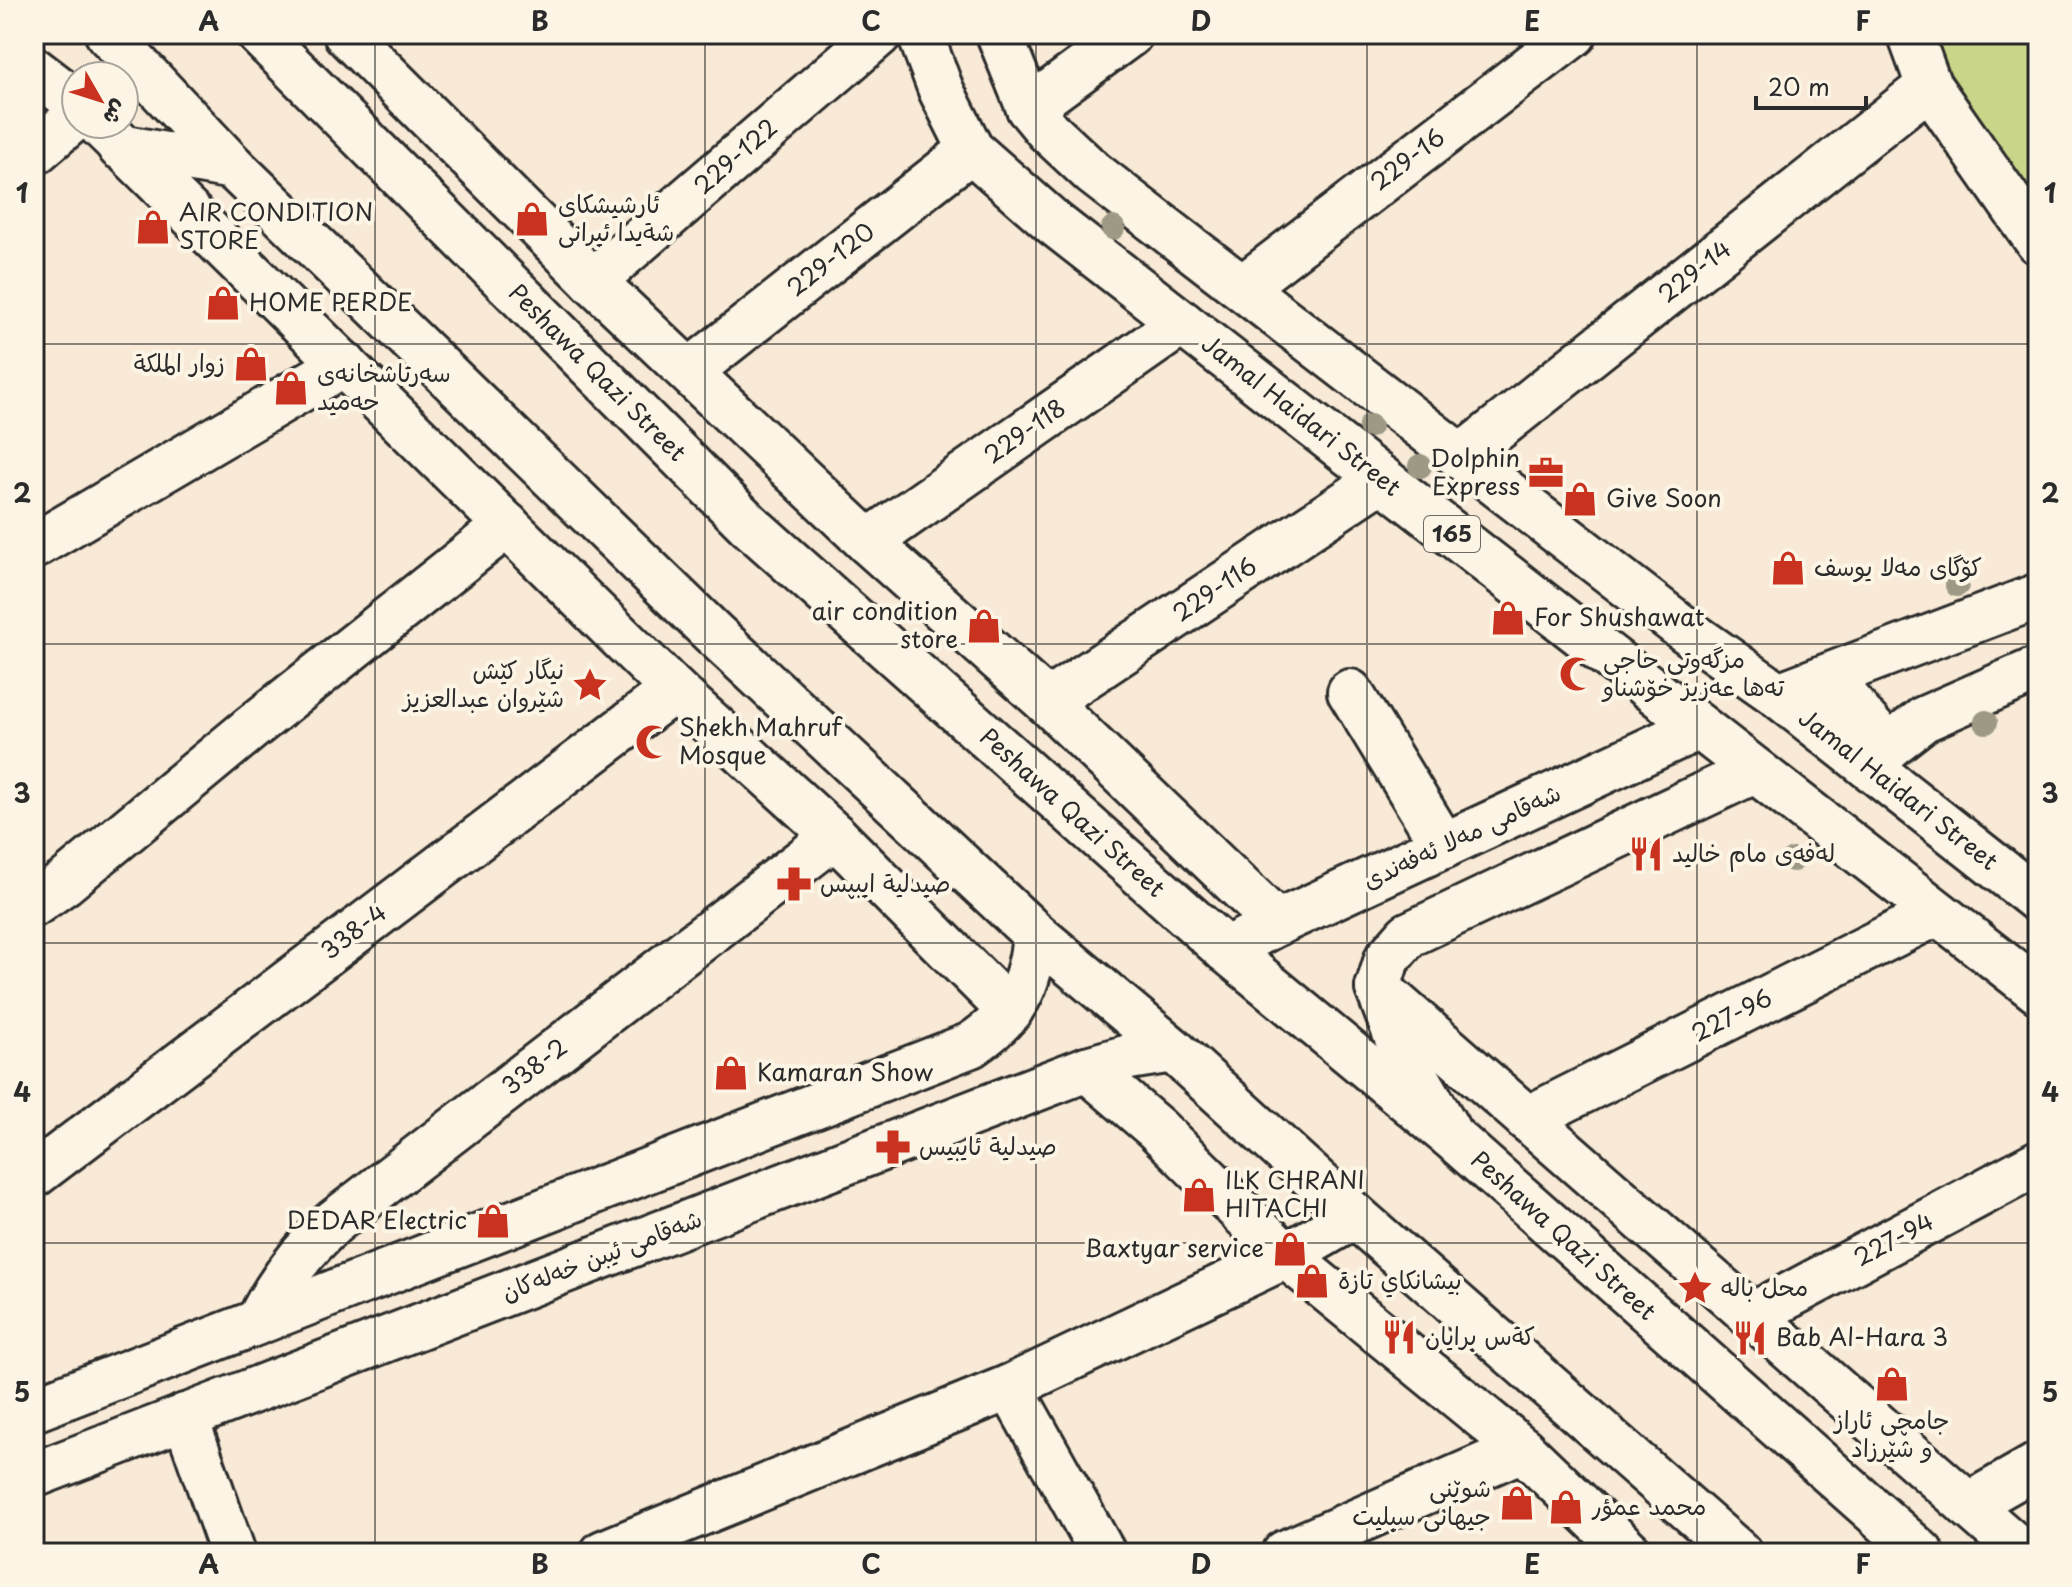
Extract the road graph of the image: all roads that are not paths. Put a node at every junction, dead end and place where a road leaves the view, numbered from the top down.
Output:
1 (108, 34) edge
2 (346, 34) edge
3 (879, 34) edge
4 (920, 34) edge
5 (999, 34) edge
6 (1130, 34) edge
7 (1574, 34) edge
8 (1910, 34) edge
9 (276, 40) edge
10 (34, 70) edge
11 (1929, 86) junction
12 (60, 90) edge
13 (1029, 108) junction
14 (60, 131) edge
15 (114, 140) edge
16 (126, 140) edge
17 (971, 150) junction
18 (34, 153) edge
19 (233, 167) junction
20 (2038, 242) edge
21 (593, 281) junction
22 (1243, 287) junction
23 (1182, 323) junction
24 (1333, 357) junction
25 (344, 364) junction
26 (690, 371) junction
27 (1291, 406) junction
28 (1461, 457) junction
29 (1382, 479) junction
30 (507, 525) junction
31 (868, 542) junction
32 (34, 546) edge
33 (2038, 596) edge
34 (2038, 669) edge
35 (1828, 678) junction
36 (674, 690) junction
37 (1350, 692) dead end
38 (1778, 695) junction
39 (1047, 702) junction
40 (1682, 734) junction
41 (1878, 756) junction
42 (1754, 771) junction
43 (1695, 801) junction
44 (835, 836) junction
45 (1444, 846) junction
46 (2038, 900) edge
47 (34, 904) edge
48 (1937, 913) junction
49 (1277, 923) junction
50 (1035, 934) junction
51 (1226, 950) junction
52 (1378, 988) junction
53 (2038, 991) edge
54 (1010, 1011) junction
55 (1173, 1050) junction
56 (1087, 1069) junction
57 (1527, 1119) junction
58 (1453, 1138) junction
59 (2038, 1163) edge
60 (34, 1175) edge
61 (1355, 1216) junction
62 (1286, 1256) junction
63 (1751, 1316) junction
64 (259, 1321) junction
65 (1010, 1387) junction
66 (34, 1409) edge
67 (185, 1416) junction
68 (1522, 1449) junction
69 (2038, 1465) edge
70 (34, 1475) edge
71 (1968, 1505) junction
72 (233, 1553) edge
73 (603, 1553) edge
74 (1103, 1553) edge
75 (1285, 1553) edge
76 (1630, 1553) edge
77 (1739, 1553) edge
78 (1921, 1553) edge
79 (2023, 1553) edge

1 - 19 main road
2 - 21 main road
3 - 21 main road, 229-122
4 - 17 main road, Jamal Haidari Street / 165
5 - 13 main road, Jamal Haidari Street / 165
6 - 13 main road
7 - 22 main road, 229-16
8 - 11 main road
9 - 51 main road, Peshawa Qazi Street
10 - 12 main road
11 - 20 main road
11 - 28 main road, 229-14
13 - 22 main road, Jamal Haidari Street / 165
14 - 18 main road
15 - 25 main road
16 - 19 main road
17 - 23 main road, Jamal Haidari Street / 165
17 - 26 main road, 229-120
19 - 50 main road
21 - 26 main road
22 - 24 main road, Jamal Haidari Street / 165
23 - 27 main road, Jamal Haidari Street / 165
23 - 31 main road, 229-118
24 - 27 main road
24 - 28 main road, Jamal Haidari Street / 165
25 - 30 main road
25 - 32 main road
26 - 31 main road
27 - 29 main road, Jamal Haidari Street / 165
28 - 38 main road, Jamal Haidari Street / 165
29 - 39 main road, 229-116
29 - 40 main road, Jamal Haidari Street / 165
30 - 36 main road
30 - 47 main road
31 - 39 main road
33 - 35 main road
34 - 41 main road
35 - 38 main road
35 - 41 main road
36 - 44 main road
36 - 60 main road, 338-4
37 - 45 main road
38 - 41 main road, Jamal Haidari Street / 165
39 - 49 main road
40 - 42 main road, Jamal Haidari Street / 165
40 - 43 main road
40 - 45 main road, شەقامی مەلا ئەفەندی
41 - 46 main road, Jamal Haidari Street / 165
42 - 43 main road
42 - 48 main road, Jamal Haidari Street / 165
43 - 52 main road
44 - 54 main road
44 - 64 main road, 338-2
45 - 49 main road, شەقامی مەلا ئەفەندی
48 - 53 main road, Jamal Haidari Street / 165
48 - 57 main road, 227-96
49 - 51 main road, شەقامی مەلا ئەفەندی
50 - 54 main road
50 - 55 main road
51 - 58 main road, Peshawa Qazi Street
52 - 57 main road
52 - 58 main road
54 - 64 main road
55 - 56 main road, شەقامی ئیبن خەلەکان
55 - 61 main road
56 - 62 main road
56 - 67 main road, شەقامی ئیبن خەلەکان
57 - 63 main road
58 - 78 main road, Peshawa Qazi Street
59 - 63 main road, 227-94
61 - 62 main road
61 - 77 main road
62 - 65 main road
62 - 68 main road
63 - 71 main road
64 - 66 main road
65 - 73 main road
65 - 74 main road
67 - 70 main road, شەقامی ئیبن خەلەکان
67 - 72 main road
68 - 75 main road
68 - 76 main road
69 - 71 main road
71 - 79 main road

